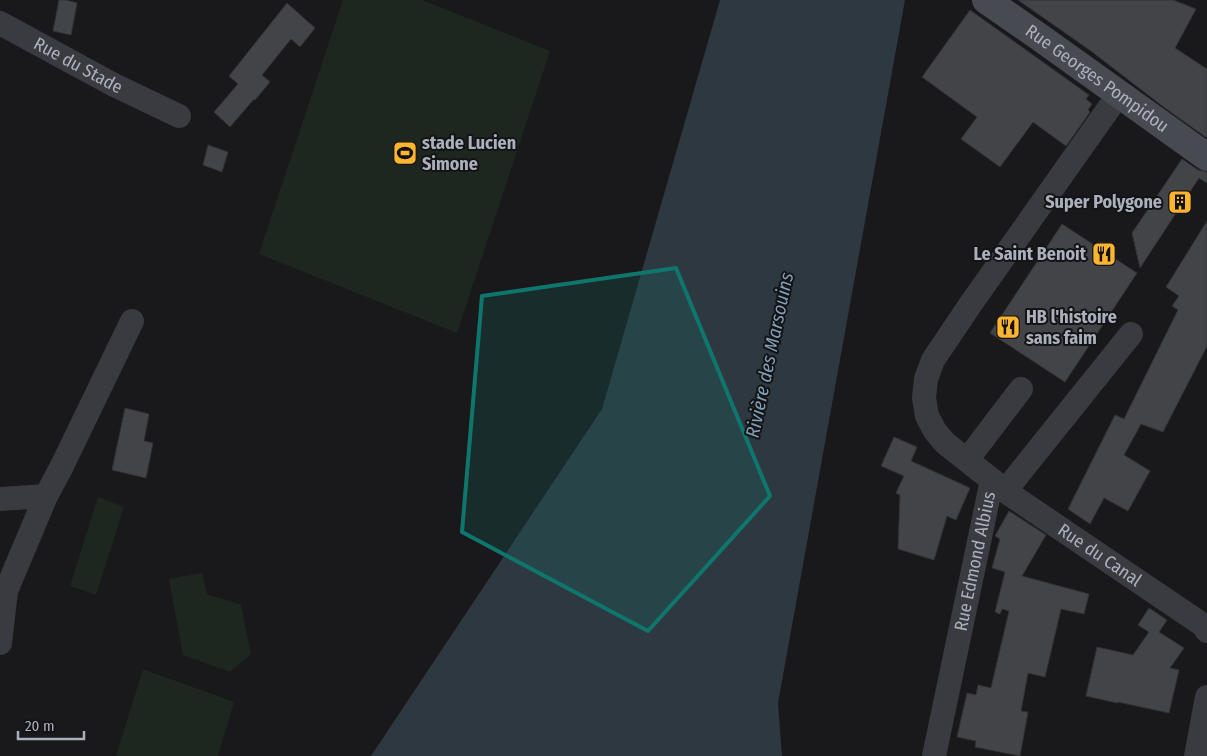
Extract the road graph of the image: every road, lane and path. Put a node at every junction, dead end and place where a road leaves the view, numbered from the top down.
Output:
1 (986, 0) edge
2 (2, 29) edge
3 (1119, 94) junction
4 (179, 116) dead end
5 (1207, 157) edge
6 (132, 321) dead end
7 (1131, 334) dead end
8 (1021, 389) dead end
9 (967, 460) junction
10 (998, 486) junction
11 (46, 496) junction
12 (0, 499) edge
13 (1207, 631) edge
14 (0, 643) edge
15 (1207, 697) edge
16 (934, 756) edge
17 (1196, 756) edge

1 - 3 main road, Rue Georges Pompidou
2 - 4 street, Rue du Stade
3 - 5 main road, Rue Georges Pompidou
3 - 9 street, Rue Edmond Albius
6 - 11 street
7 - 10 street
8 - 9 street
9 - 10 street, Rue Edmond Albius
10 - 13 street, Rue du Canal
10 - 16 street, Rue Edmond Albius
11 - 12 street
11 - 14 street
15 - 17 street

